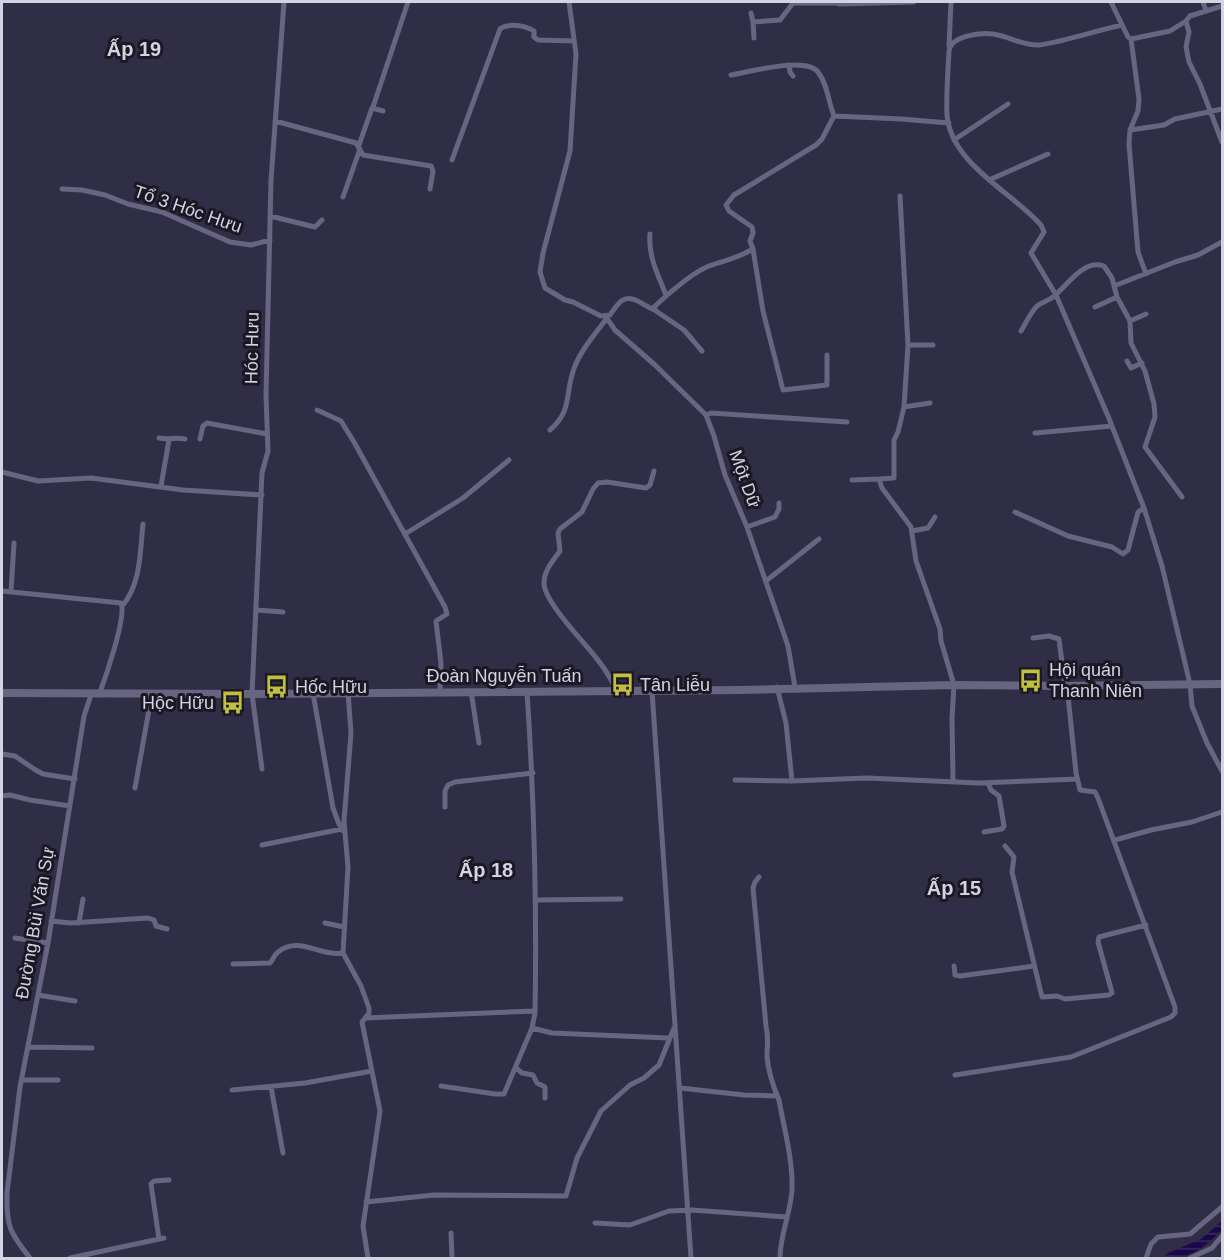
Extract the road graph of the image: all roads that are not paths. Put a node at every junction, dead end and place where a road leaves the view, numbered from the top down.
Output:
1 (284, 2) edge
2 (408, 2) edge
3 (568, 2) edge
4 (797, 2) edge
5 (835, 2) edge
6 (914, 2) edge
7 (951, 2) edge
8 (1111, 2) edge
9 (1203, 2) edge
10 (1222, 6) edge
11 (1206, 11) junction
12 (751, 13) dead end
13 (1186, 21) junction
14 (753, 22) junction
15 (1122, 24) junction
16 (754, 38) dead end
17 (1131, 39) junction
18 (574, 41) junction
19 (949, 46) junction
20 (789, 65) junction
21 (730, 75) dead end
22 (793, 76) dead end
23 (1008, 104) dead end
24 (373, 107) junction
25 (1222, 109) edge
26 (383, 111) dead end
27 (1210, 112) junction
28 (834, 116) junction
29 (275, 121) junction
30 (949, 123) junction
31 (1130, 130) junction
32 (954, 140) junction
33 (1222, 142) edge
34 (360, 146) junction
35 (1048, 154) dead end
36 (452, 160) dead end
37 (989, 180) junction
38 (62, 189) dead end
39 (430, 189) dead end
40 (900, 196) dead end
41 (343, 197) dead end
42 (270, 216) junction
43 (322, 220) dead end
44 (650, 234) dead end
45 (270, 240) junction
46 (1222, 242) edge
47 (753, 249) junction
48 (1146, 274) junction
49 (1114, 286) junction
50 (666, 295) junction
51 (1056, 295) junction
52 (1117, 297) junction
53 (1095, 307) dead end
54 (655, 310) junction
55 (1146, 314) dead end
56 (606, 318) junction
57 (1130, 321) junction
58 (1021, 331) dead end
59 (908, 345) junction
60 (933, 345) dead end
61 (702, 351) dead end
62 (827, 355) dead end
63 (1127, 361) dead end
64 (1142, 363) junction
65 (930, 403) dead end
66 (904, 407) junction
67 (317, 410) dead end
68 (706, 415) junction
69 (847, 422) dead end
70 (1112, 426) junction
71 (550, 429) dead end
72 (1035, 433) dead end
73 (267, 434) junction
74 (159, 438) dead end
75 (185, 439) dead end
76 (200, 439) dead end
77 (169, 440) junction
78 (509, 460) dead end
79 (654, 471) dead end
80 (2, 472) edge
81 (879, 479) junction
82 (852, 480) dead end
83 (161, 486) junction
84 (261, 495) junction
85 (1182, 497) dead end
86 (778, 503) dead end
87 (1144, 507) junction
88 (1015, 512) dead end
89 (935, 517) dead end
90 (143, 524) dead end
91 (747, 527) junction
92 (912, 531) junction
93 (405, 534) junction
94 (819, 539) dead end
95 (14, 543) dead end
96 (766, 581) junction
97 (2, 591) edge
98 (11, 592) junction
99 (123, 605) junction
100 (256, 610) junction
101 (283, 612) dead end
102 (1033, 638) dead end
103 (1190, 684) junction
104 (1222, 684) edge
105 (954, 685) junction
106 (1066, 686) junction
107 (777, 687) junction
108 (795, 687) junction
109 (527, 690) junction
110 (617, 690) junction
111 (440, 691) junction
112 (471, 691) junction
113 (652, 691) junction
114 (2, 693) edge
115 (152, 693) junction
116 (313, 693) junction
117 (348, 693) junction
118 (252, 694) junction
119 (95, 695) junction
120 (479, 743) dead end
121 (2, 754) edge
122 (262, 769) dead end
123 (1222, 771) edge
124 (533, 773) junction
125 (75, 779) junction
126 (1077, 779) junction
127 (735, 780) dead end
128 (792, 781) junction
129 (953, 782) junction
130 (988, 783) junction
131 (135, 788) dead end
132 (2, 796) edge
133 (70, 806) junction
134 (445, 807) dead end
135 (1222, 812) edge
136 (343, 831) junction
137 (984, 832) dead end
138 (1115, 840) junction
139 (262, 845) dead end
140 (1005, 846) dead end
141 (759, 877) dead end
142 (83, 899) dead end
143 (621, 899) dead end
144 (536, 900) junction
145 (51, 921) junction
146 (79, 923) junction
147 (325, 923) dead end
148 (1146, 925) junction
149 (344, 927) junction
150 (167, 928) dead end
151 (15, 938) dead end
152 (48, 943) junction
153 (343, 953) junction
154 (233, 964) dead end
155 (954, 966) dead end
156 (1034, 966) junction
157 (38, 995) junction
158 (75, 1001) dead end
159 (535, 1011) junction
160 (365, 1018) junction
161 (675, 1026) junction
162 (532, 1028) junction
163 (668, 1038) junction
164 (28, 1047) junction
165 (92, 1048) dead end
166 (516, 1068) junction
167 (372, 1071) junction
168 (955, 1074) dead end
169 (22, 1080) junction
170 (58, 1080) dead end
171 (271, 1086) junction
172 (441, 1086) dead end
173 (680, 1088) junction
174 (232, 1090) dead end
175 (777, 1096) junction
176 (545, 1098) dead end
177 (283, 1153) dead end
178 (2, 1173) edge
179 (10, 1174) junction
180 (169, 1180) dead end
181 (366, 1203) junction
182 (1222, 1207) edge
183 (687, 1210) junction
184 (786, 1217) junction
185 (595, 1223) dead end
186 (451, 1233) dead end
187 (1222, 1236) edge
188 (1220, 1243) edge
189 (30, 1258) edge
190 (70, 1258) edge
191 (368, 1258) edge
192 (452, 1258) edge
193 (691, 1258) edge
194 (780, 1258) edge
195 (1146, 1258) edge
196 (1190, 1258) edge

1 - 29 street, Hóc Hưu
2 - 24 street
3 - 18 street
4 - 5 street
4 - 14 street
5 - 6 street
7 - 19 street
8 - 15 street
9 - 11 street
10 - 11 street
11 - 13 street
12 - 14 street
13 - 17 street
13 - 27 street
14 - 16 street
15 - 17 street
15 - 19 street
17 - 31 street
18 - 36 street
18 - 56 street
19 - 30 street
20 - 21 street
20 - 22 street
20 - 28 street
23 - 32 street
24 - 26 street
24 - 34 street
25 - 27 street
27 - 31 street
27 - 33 street
28 - 30 street
28 - 47 street
29 - 34 street
29 - 42 street, Hóc Hưu
30 - 32 street
31 - 48 street
32 - 37 street
34 - 39 street
34 - 41 street
35 - 37 street
37 - 51 street
38 - 45 street, Tổ 3 Hóc Hưu
40 - 59 street
42 - 43 street
42 - 45 street, Hóc Hưu
44 - 50 street
45 - 73 street, Hóc Hưu
46 - 48 street
47 - 50 street
47 - 62 street
48 - 49 street
49 - 51 street
49 - 52 street
50 - 54 street
51 - 58 street
51 - 70 street
52 - 53 street
52 - 57 street
54 - 56 street
54 - 61 street
55 - 57 street
56 - 68 street, Một Dữ
56 - 71 street
57 - 64 street
59 - 60 street
59 - 66 street
63 - 64 street
64 - 85 street
65 - 66 street
66 - 81 street
67 - 93 street
68 - 69 street
68 - 91 street, Một Dữ
70 - 72 street
70 - 87 street
73 - 76 street
73 - 84 street, Hóc Hưu
74 - 77 street
75 - 77 street
77 - 83 street
78 - 93 street
79 - 110 street
80 - 83 street
81 - 82 street
81 - 92 street
83 - 84 street
84 - 100 street, Hóc Hưu
86 - 91 street
87 - 88 street
87 - 103 street
89 - 92 street
90 - 99 street, Đường Bùi Văn Sự
91 - 96 street, Một Dữ
92 - 105 street
93 - 111 street
94 - 96 street
95 - 98 street
96 - 108 street, Một Dữ
97 - 98 street
98 - 99 street
99 - 119 street, Đường Bùi Văn Sự
100 - 101 street
100 - 118 street, Hóc Hưu
102 - 106 street
103 - 104 main road, Đoàn Nguyễn Tuấn
103 - 106 main road, Đoàn Nguyễn Tuấn
103 - 123 street
105 - 106 main road, Đoàn Nguyễn Tuấn
105 - 108 main road, Đoàn Nguyễn Tuấn
105 - 129 street
106 - 126 street
107 - 108 main road, Đoàn Nguyễn Tuấn
107 - 113 main road, Đoàn Nguyễn Tuấn
107 - 128 street
109 - 110 main road, Đoàn Nguyễn Tuấn
109 - 112 main road, Đoàn Nguyễn Tuấn
109 - 124 street
110 - 113 main road, Đoàn Nguyễn Tuấn
111 - 112 main road, Đoàn Nguyễn Tuấn
111 - 117 main road, Đoàn Nguyễn Tuấn
112 - 120 street
113 - 161 street
114 - 119 main road, Đoàn Nguyễn Tuấn
115 - 118 main road, Đoàn Nguyễn Tuấn
115 - 119 main road, Đoàn Nguyễn Tuấn
115 - 131 street
116 - 117 main road, Đoàn Nguyễn Tuấn
116 - 118 main road, Đoàn Nguyễn Tuấn
116 - 136 street
117 - 136 street
118 - 122 street, Hóc Hưu
119 - 125 street, Đường Bùi Văn Sự
121 - 125 street
124 - 134 street
124 - 144 street
125 - 133 street, Đường Bùi Văn Sự
126 - 130 street
126 - 138 street
127 - 128 street
128 - 129 street
129 - 130 street
130 - 137 street
132 - 133 street
133 - 145 street, Đường Bùi Văn Sự
135 - 138 street
136 - 139 street
136 - 149 street
138 - 148 street
140 - 156 street
141 - 175 street
142 - 146 street
143 - 144 street
144 - 159 street
145 - 146 street
145 - 152 street, Đường Bùi Văn Sự
146 - 150 street
147 - 149 street
148 - 156 street
148 - 168 street
149 - 153 street
151 - 152 street
152 - 157 street, Đường Bùi Văn Sự
153 - 154 street
153 - 160 street
155 - 156 street
157 - 158 street
157 - 164 street, Đường Bùi Văn Sự
159 - 160 street
159 - 162 street
160 - 167 street
161 - 163 street
161 - 173 street
162 - 163 street
162 - 166 street
163 - 181 street
164 - 165 street
164 - 169 street, Đường Bùi Văn Sự
166 - 172 street
166 - 176 street
167 - 171 street
167 - 181 street
169 - 170 street
169 - 179 street, Đường Bùi Văn Sự
171 - 174 street
171 - 177 street
173 - 175 street
173 - 183 street
175 - 184 street
178 - 179 street
179 - 189 street, Đường Bùi Văn Sự
180 - 190 street
181 - 191 street
182 - 195 street
183 - 184 street
183 - 185 street
183 - 193 street
184 - 194 street
186 - 192 street
187 - 188 street
188 - 196 street

